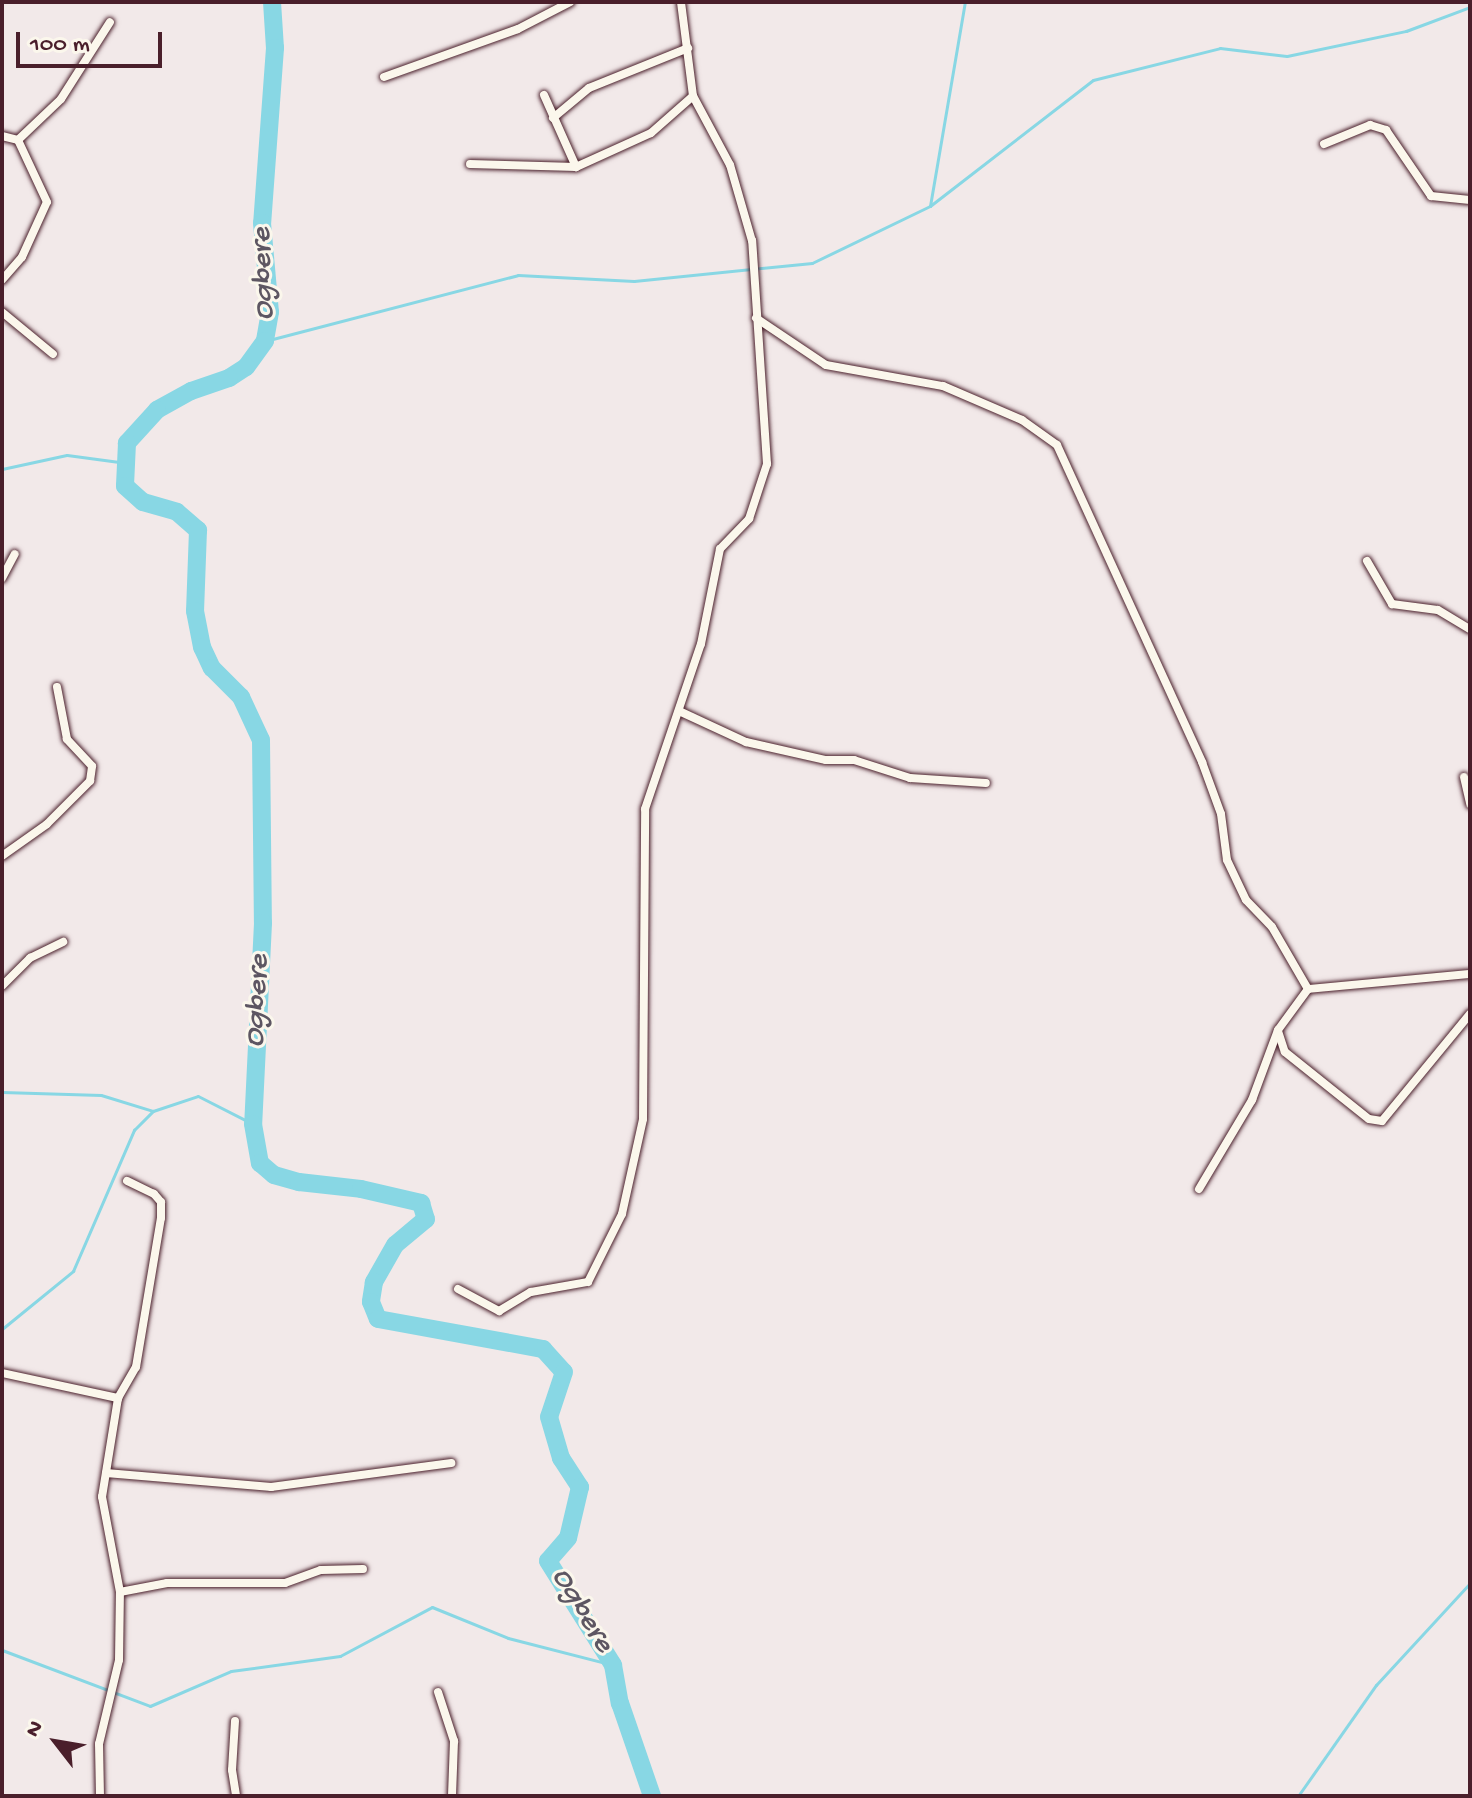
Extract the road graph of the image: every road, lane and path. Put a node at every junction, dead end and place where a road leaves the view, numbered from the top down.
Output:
1 (570, 2) edge
2 (681, 2) edge
3 (110, 22) dead end
4 (688, 48) junction
5 (384, 77) dead end
6 (544, 95) dead end
7 (693, 96) junction
8 (553, 118) junction
9 (2, 136) edge
10 (18, 140) junction
11 (1324, 144) dead end
12 (470, 164) dead end
13 (576, 167) junction
14 (1470, 200) edge
15 (2, 280) edge
16 (2, 312) edge
17 (756, 318) junction
18 (53, 354) dead end
19 (15, 554) dead end
20 (1367, 561) dead end
21 (2, 578) edge
22 (1470, 629) edge
23 (57, 687) dead end
24 (679, 711) junction
25 (1464, 777) dead end
26 (986, 783) dead end
27 (1470, 804) edge
28 (2, 856) edge
29 (63, 942) dead end
30 (1470, 974) edge
31 (2, 986) edge
32 (1308, 989) junction
33 (1470, 1014) edge
34 (1278, 1030) junction
35 (127, 1181) dead end
36 (1199, 1189) dead end
37 (458, 1289) dead end
38 (2, 1373) edge
39 (118, 1398) junction
40 (451, 1463) dead end
41 (106, 1473) junction
42 (363, 1569) dead end
43 (120, 1592) junction
44 (438, 1692) dead end
45 (235, 1721) dead end
46 (100, 1796) edge
47 (236, 1796) edge
48 (452, 1796) edge

1 - 5 street
2 - 4 street
3 - 10 street
4 - 7 street
4 - 8 street
6 - 8 street
7 - 13 street
7 - 17 street
8 - 13 street
9 - 10 street
10 - 15 street
11 - 14 street
12 - 13 street
16 - 18 street
17 - 24 street
17 - 32 street
19 - 21 street
20 - 22 street
23 - 28 street
24 - 26 street
24 - 37 street
25 - 27 street
29 - 31 street
30 - 32 street
32 - 34 street
33 - 34 street
34 - 36 street
35 - 39 street
38 - 39 street
39 - 41 street
40 - 41 street
41 - 43 street
42 - 43 street
43 - 46 street
44 - 48 street
45 - 47 street

